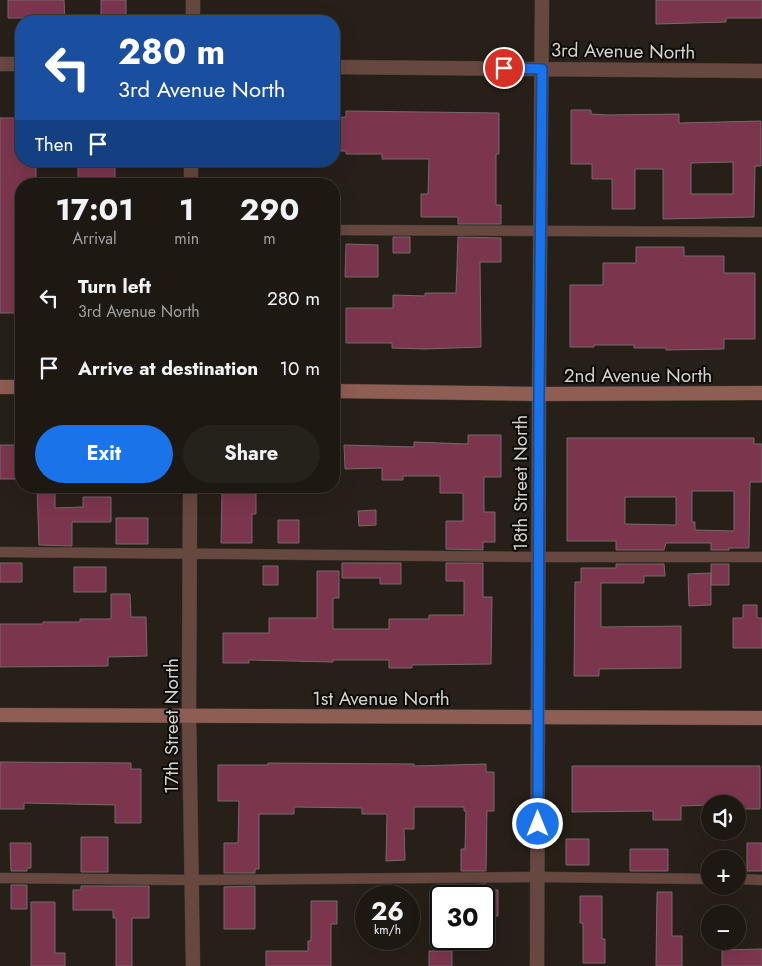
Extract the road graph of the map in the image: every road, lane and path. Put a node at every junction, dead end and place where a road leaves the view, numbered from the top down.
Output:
1 (192, 0) edge
2 (542, 0) edge
3 (193, 15) edge
4 (0, 64) edge
5 (15, 64) edge
6 (340, 67) edge
7 (542, 69) junction
8 (762, 71) edge
9 (340, 230) edge
10 (540, 230) junction
11 (762, 232) edge
12 (0, 387) edge
13 (15, 387) edge
14 (340, 390) edge
15 (762, 393) edge
16 (539, 394) junction
17 (190, 493) edge
18 (0, 552) edge
19 (189, 553) junction
20 (539, 557) junction
21 (762, 557) edge
22 (0, 716) edge
23 (189, 716) junction
24 (539, 717) junction
25 (762, 718) edge
26 (0, 878) edge
27 (538, 878) junction
28 (701, 879) edge
29 (192, 880) junction
30 (746, 880) edge
31 (762, 880) edge
32 (193, 966) edge
33 (538, 966) edge

1 - 3 street
2 - 7 street, 18th Street North
4 - 5 street
6 - 7 street, 3rd Avenue North
7 - 8 street, 3rd Avenue North
7 - 10 street, 18th Street North
9 - 10 lane
10 - 11 lane
10 - 16 street, 18th Street North
12 - 13 main road
14 - 16 main road, 2nd Avenue North
15 - 16 main road, 2nd Avenue North
16 - 20 street, 18th Street North
17 - 19 street, 17th Street North
18 - 19 lane
19 - 20 lane
19 - 23 street, 17th Street North
20 - 21 lane
20 - 24 street, 18th Street North
22 - 23 main road, 1st Avenue North
23 - 24 main road, 1st Avenue North
23 - 29 street, 17th Street North
24 - 25 main road, 1st Avenue North
24 - 27 street, 18th Street North
26 - 29 lane
27 - 28 lane
27 - 29 lane
27 - 33 street, 18th Street North
29 - 32 street, 17th Street North
30 - 31 lane

